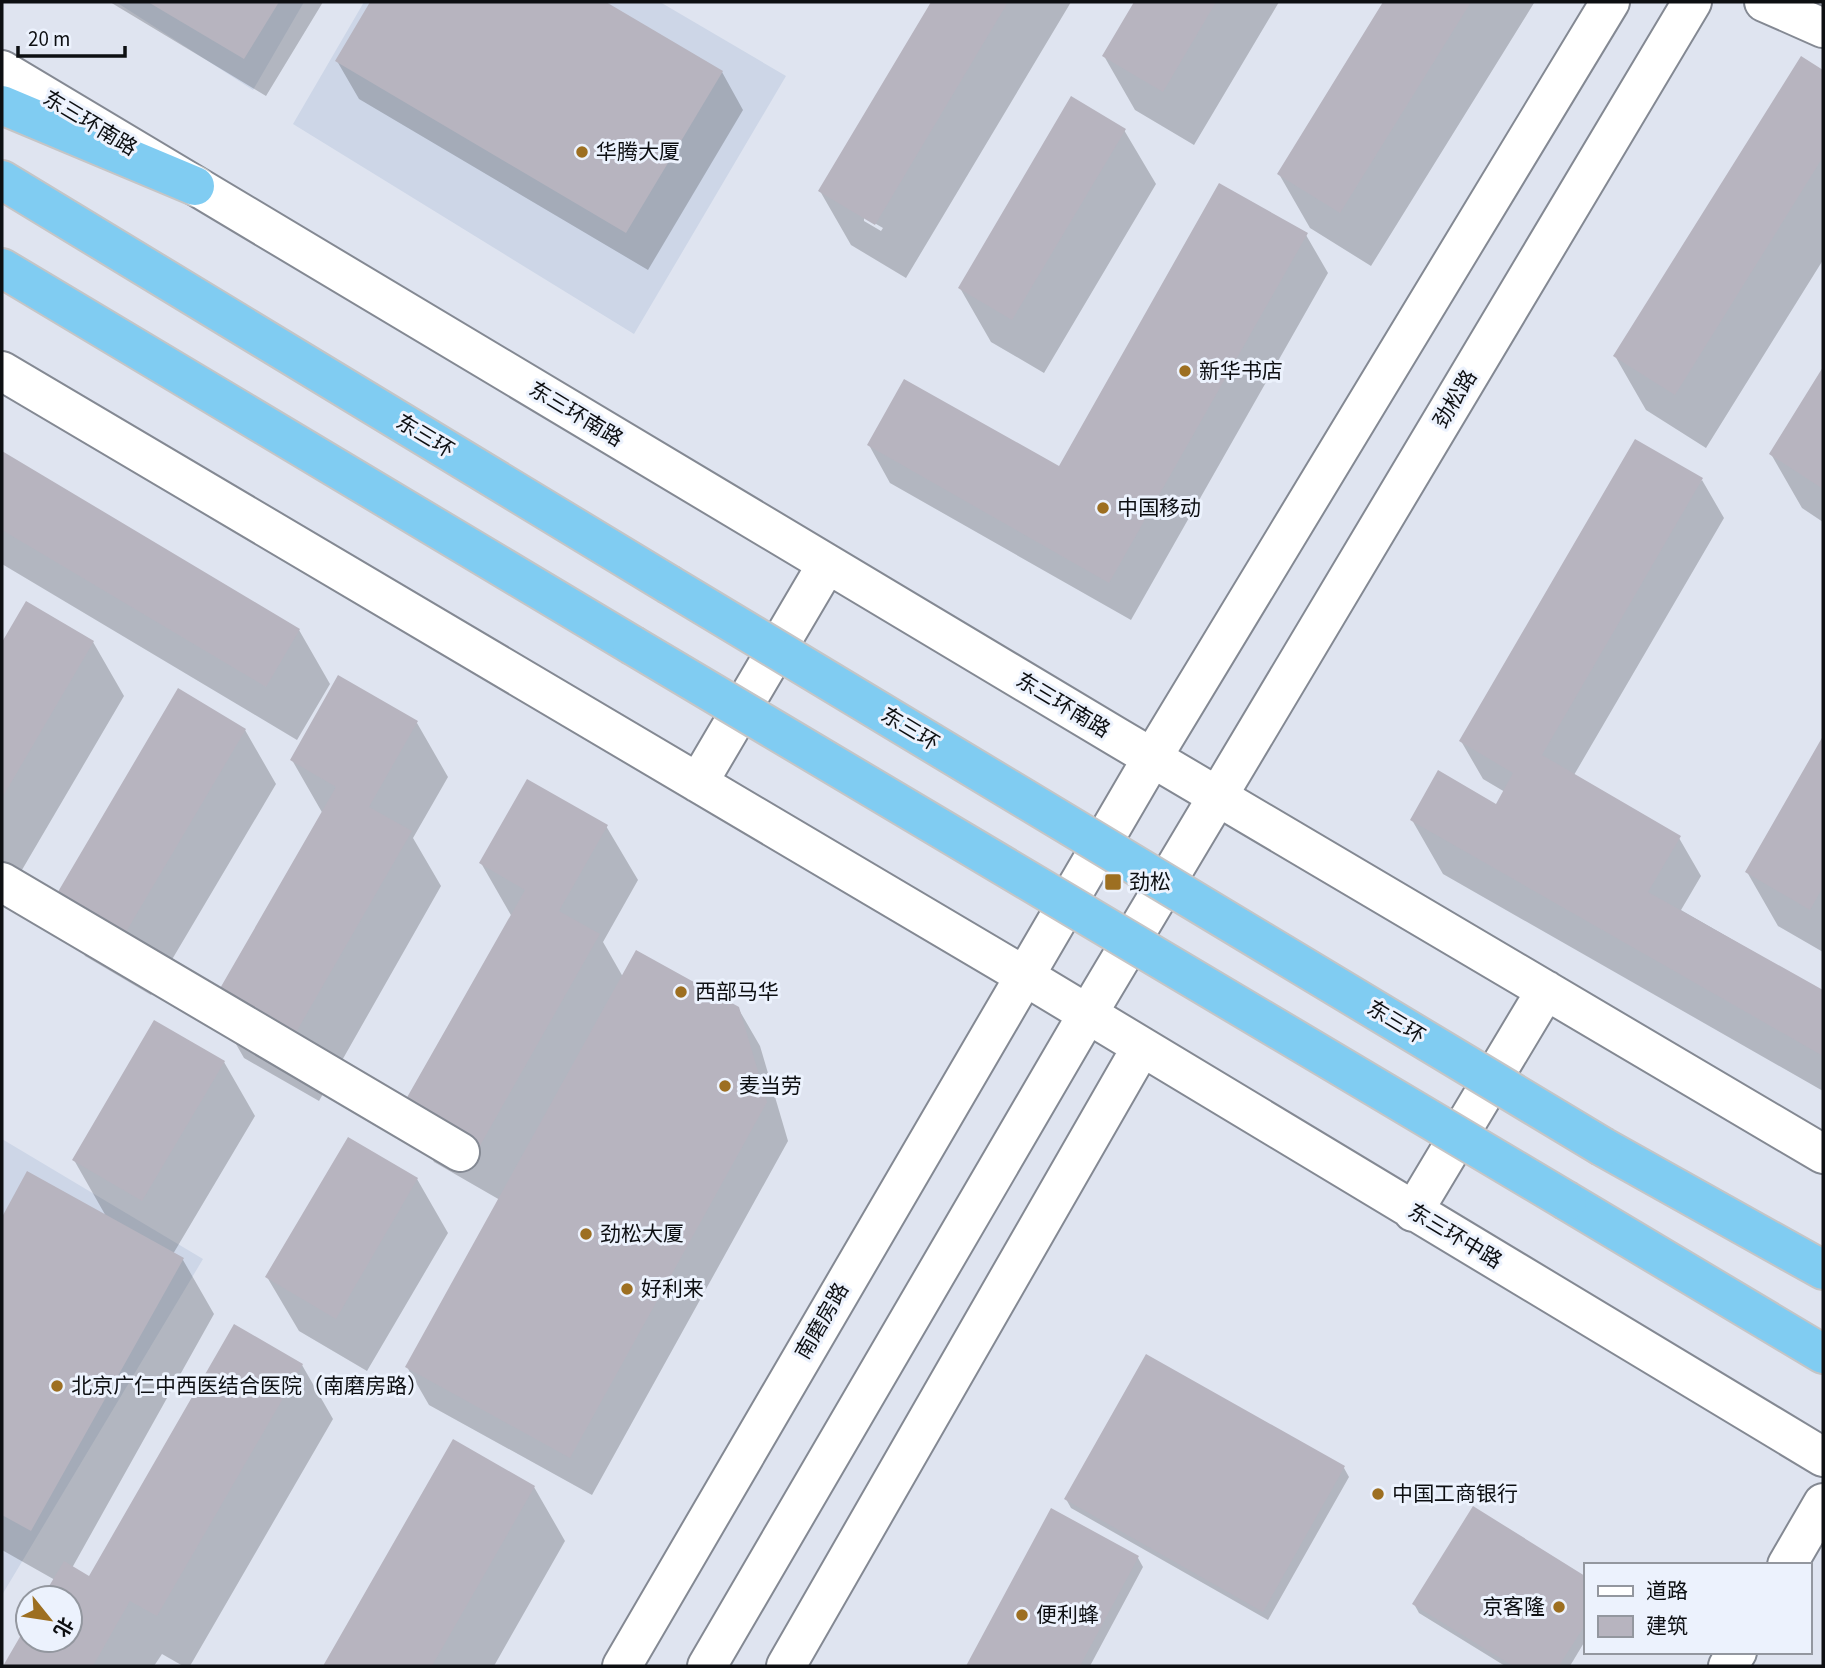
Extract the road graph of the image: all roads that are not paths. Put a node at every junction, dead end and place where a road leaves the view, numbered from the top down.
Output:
1 (1610, 2) edge
2 (1692, 2) edge
3 (1763, 2) edge
4 (1823, 28) edge
5 (2, 70) edge
6 (2, 105) edge
7 (2, 180) edge
8 (195, 186) junction
9 (2, 268) edge
10 (2, 371) edge
11 (827, 564) junction
12 (1152, 758) junction
13 (698, 783) junction
14 (1218, 796) junction
15 (2, 881) edge
16 (1023, 975) junction
17 (1546, 990) junction
18 (1087, 1015) junction
19 (1141, 1048) junction
20 (460, 1152) dead end
21 (1823, 1154) edge
22 (1413, 1212) junction
23 (1823, 1270) edge
24 (1823, 1354) edge
25 (1823, 1457) edge
26 (1823, 1503) edge
27 (1788, 1563) edge
28 (622, 1666) edge
29 (707, 1666) edge
30 (786, 1666) edge

1 - 12 street
2 - 14 street, 劲松路
3 - 4 street
5 - 8 street, 东三环南路
6 - 8 highway
7 - 23 highway, 东三环, bridge
8 - 11 street, 东三环南路
9 - 24 highway, bridge
10 - 13 street
11 - 12 street, 东三环南路
11 - 13 street
12 - 14 street, 东三环南路
12 - 16 street, 南磨房路
13 - 16 street
14 - 17 street
14 - 18 street, 劲松路
15 - 20 street
16 - 18 street, 东三环中路
16 - 28 street, 南磨房路
17 - 21 street
17 - 22 street
18 - 19 street, 东三环中路
18 - 29 street
19 - 22 street, 东三环中路
19 - 30 street
22 - 25 street, 东三环中路
26 - 27 street

